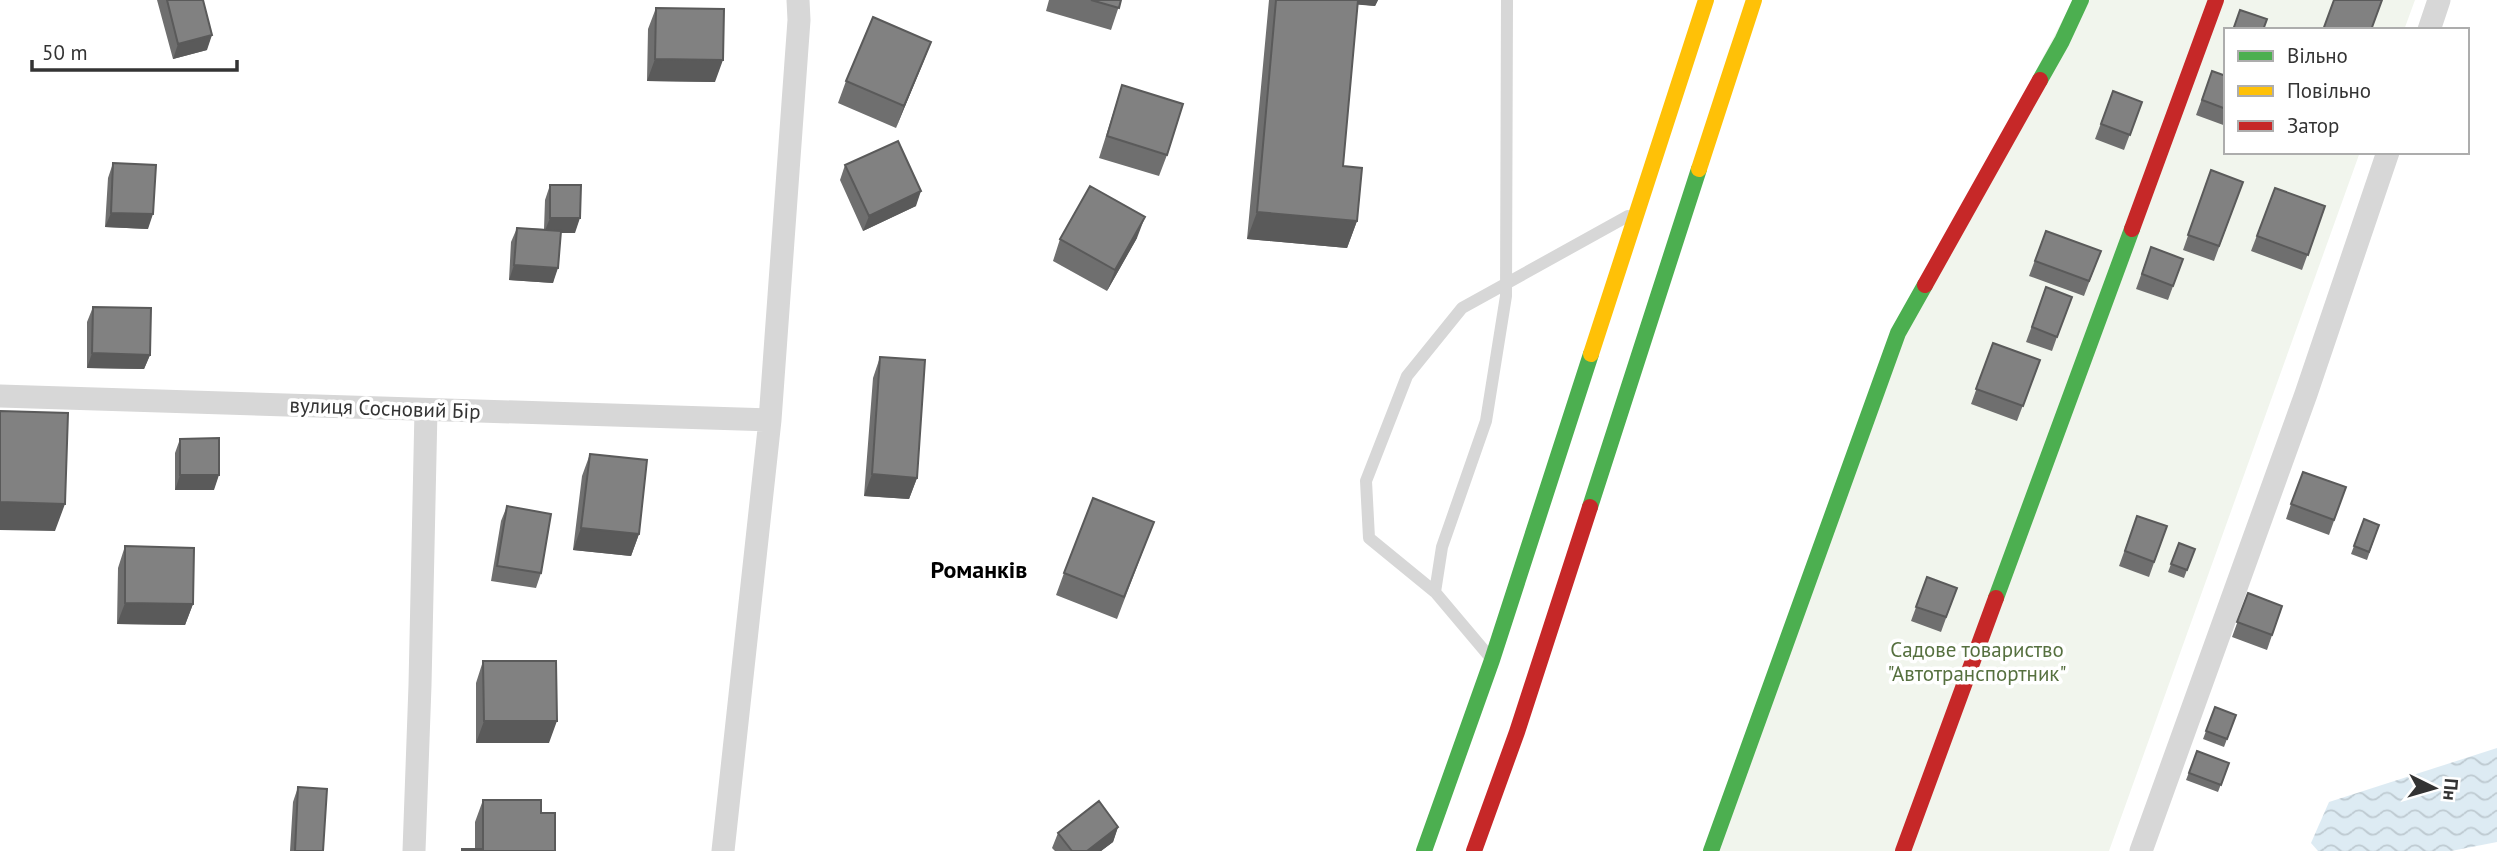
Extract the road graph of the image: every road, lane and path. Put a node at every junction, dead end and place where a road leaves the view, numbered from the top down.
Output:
1 (798, 0) edge
2 (1507, 0) edge
3 (1706, 0) edge
4 (1754, 0) edge
5 (2081, 0) edge
6 (2216, 0) edge
7 (2439, 0) edge
8 (2430, 28) edge
9 (2387, 154) edge
10 (1637, 211) junction
11 (1506, 284) junction
12 (0, 396) edge
13 (426, 410) junction
14 (769, 420) junction
15 (1435, 592) junction
16 (1492, 660) junction
17 (414, 851) edge
18 (723, 851) edge
19 (1424, 851) edge
20 (1475, 851) edge
21 (1711, 851) edge
22 (1903, 851) edge
23 (2141, 851) edge

1 - 14 street
2 - 11 lane
3 - 10 street
4 - 20 street
5 - 21 street
6 - 22 street
7 - 8 street
9 - 23 street
10 - 11 lane
10 - 16 street
11 - 15 lane
11 - 15 lane
12 - 13 street, вулиця Сосновий Бір
13 - 14 street, вулиця Сосновий Бір
13 - 17 street
14 - 18 street
15 - 16 lane
16 - 19 street

